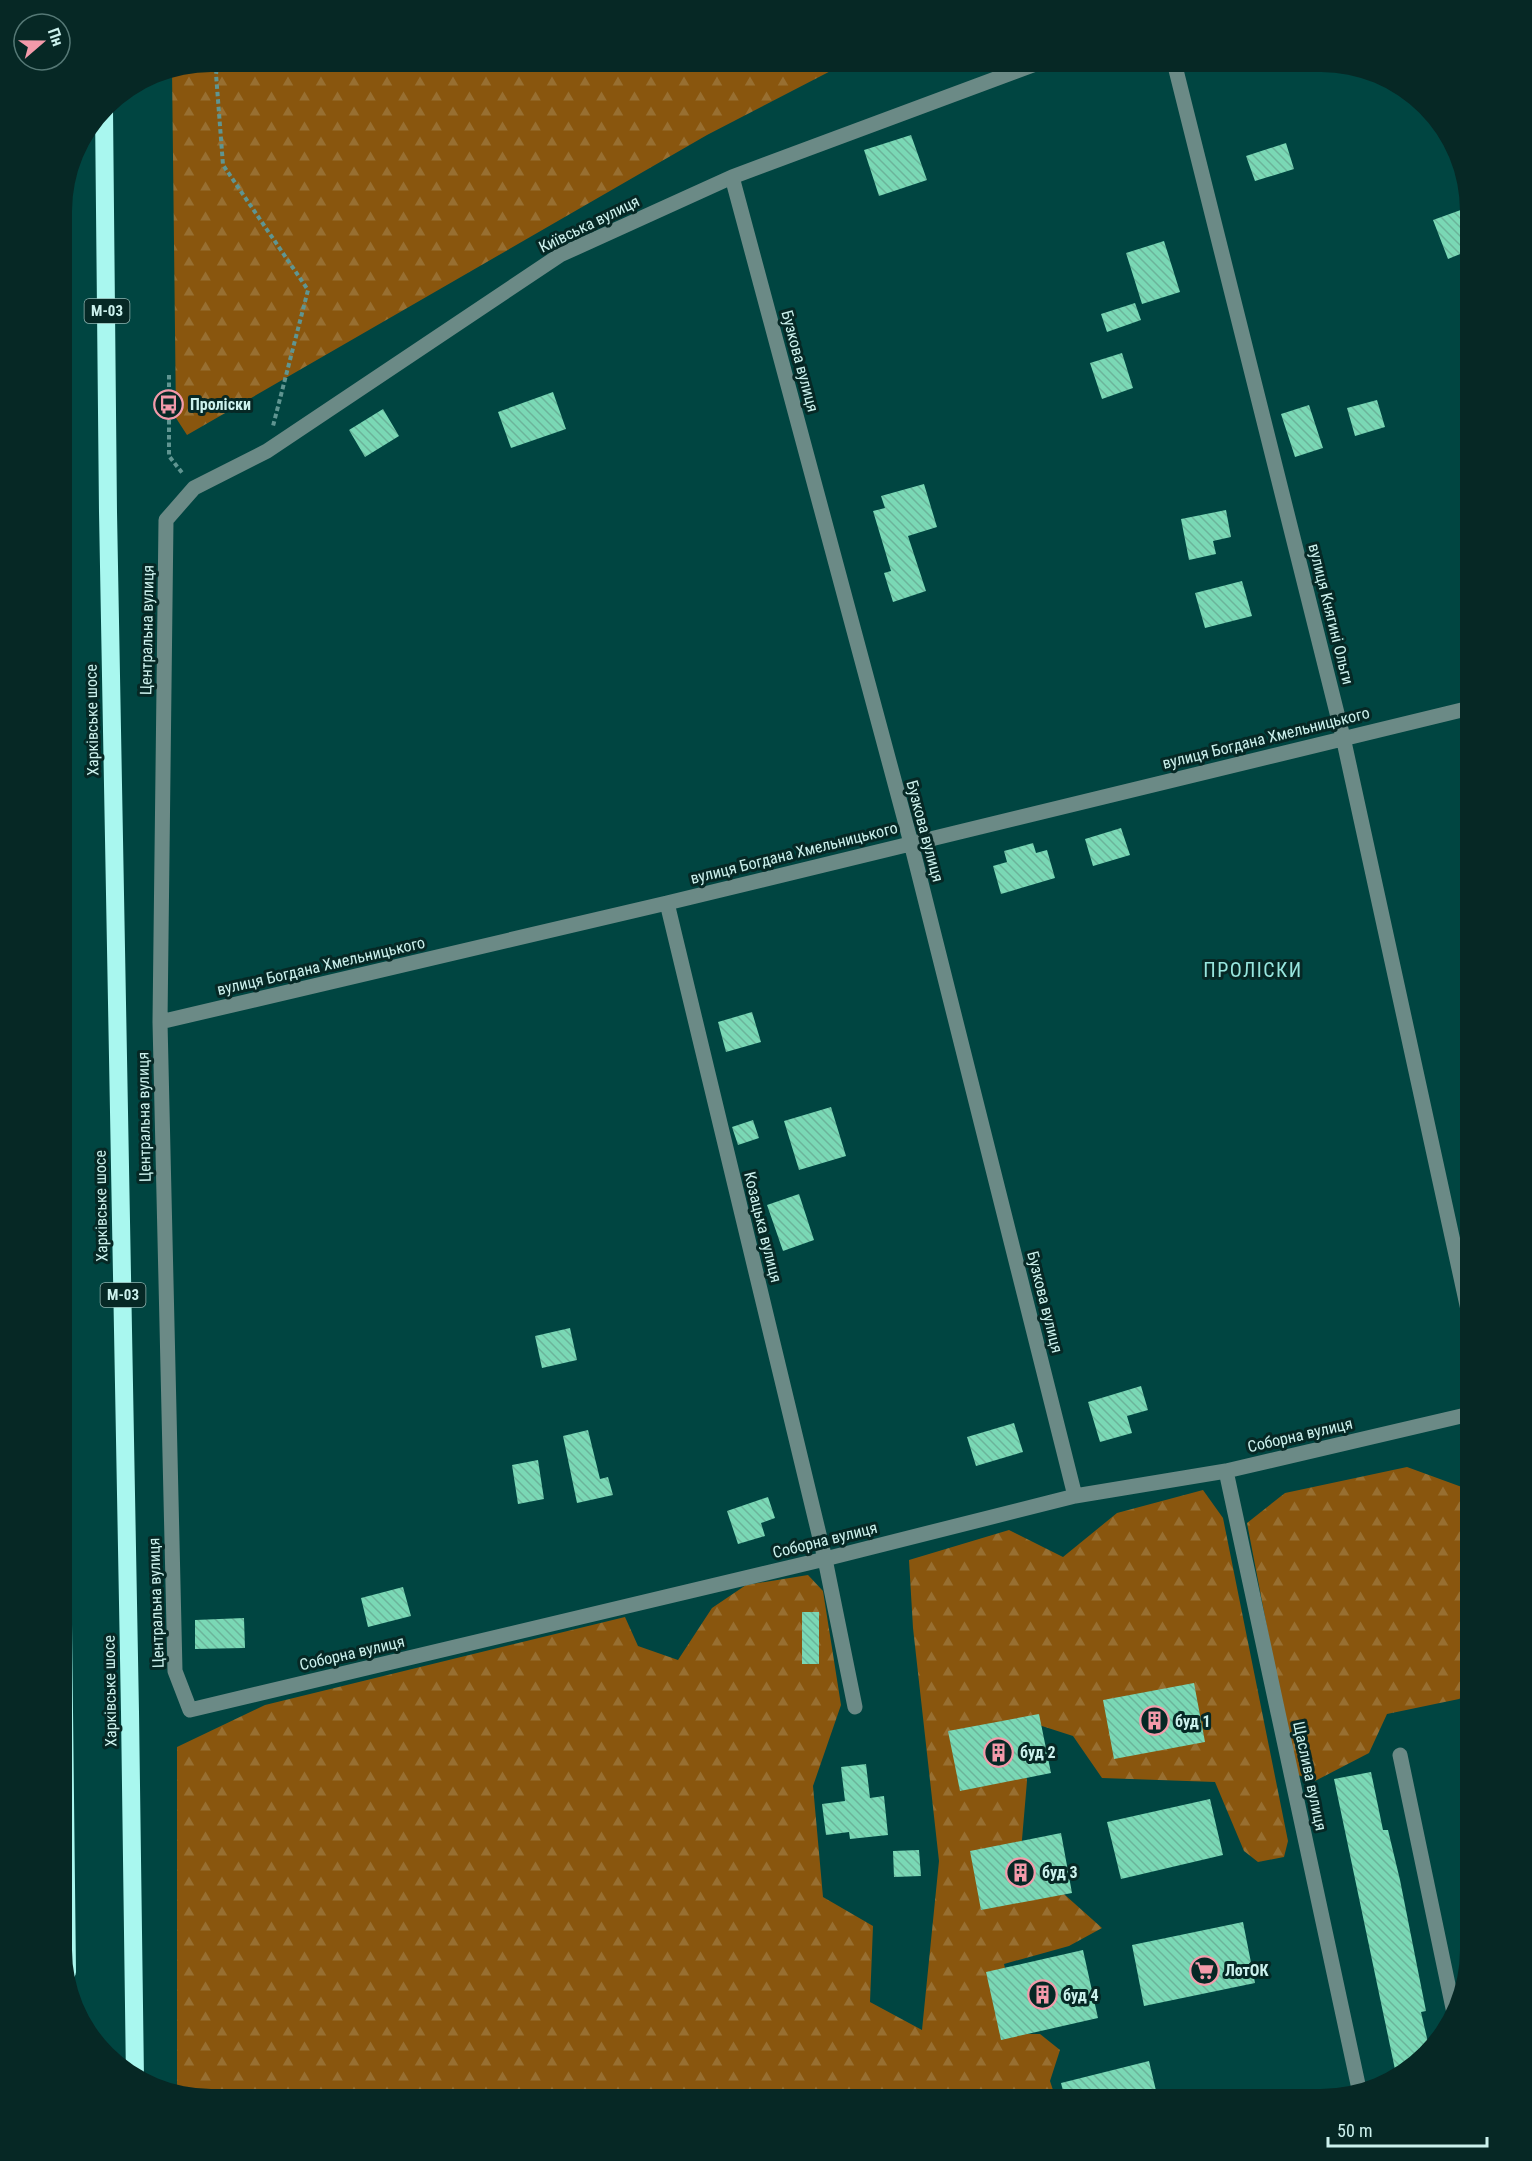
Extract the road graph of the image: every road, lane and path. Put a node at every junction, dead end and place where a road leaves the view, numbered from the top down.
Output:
1 (216, 72) edge
2 (1014, 72) edge
3 (1177, 72) edge
4 (104, 122) edge
5 (732, 177) junction
6 (169, 375) dead end
7 (267, 451) junction
8 (194, 488) junction
9 (166, 520) joint
10 (1460, 710) edge
11 (1343, 737) junction
12 (911, 843) junction
13 (667, 903) junction
14 (159, 1022) junction
15 (1460, 1273) edge
16 (1460, 1416) edge
17 (1226, 1471) junction
18 (1075, 1496) junction
19 (825, 1558) junction
20 (855, 1707) dead end
21 (190, 1710) joint
22 (1400, 1755) dead end
23 (1451, 1998) edge
24 (135, 2066) edge
25 (1358, 2084) edge

1 - 7 path
2 - 5 street, Київська вулиця
3 - 11 street, вулиця Княгині Ольги
4 - 24 highway, Харківське шосе / М-03
5 - 7 street, Київська вулиця
5 - 12 street, Бузкова вулиця
6 - 8 path
7 - 8 street, Київська вулиця
8 - 9 street, Київська вулиця
9 - 14 street, Центральна вулиця
10 - 11 street, вулиця Богдана Хмельницького
11 - 12 street, вулиця Богдана Хмельницького
11 - 15 street, вулиця Княгині Ольги
12 - 13 street, вулиця Богдана Хмельницького
12 - 18 street, Бузкова вулиця
13 - 14 street, вулиця Богдана Хмельницького
13 - 19 street, Козацька вулиця
14 - 21 street, Центральна вулиця
16 - 17 street, Соборна вулиця
17 - 18 street, Соборна вулиця
17 - 25 street, Щаслива вулиця
18 - 19 street, Соборна вулиця
19 - 20 street, Козацька вулиця
19 - 21 street, Соборна вулиця
22 - 23 street

